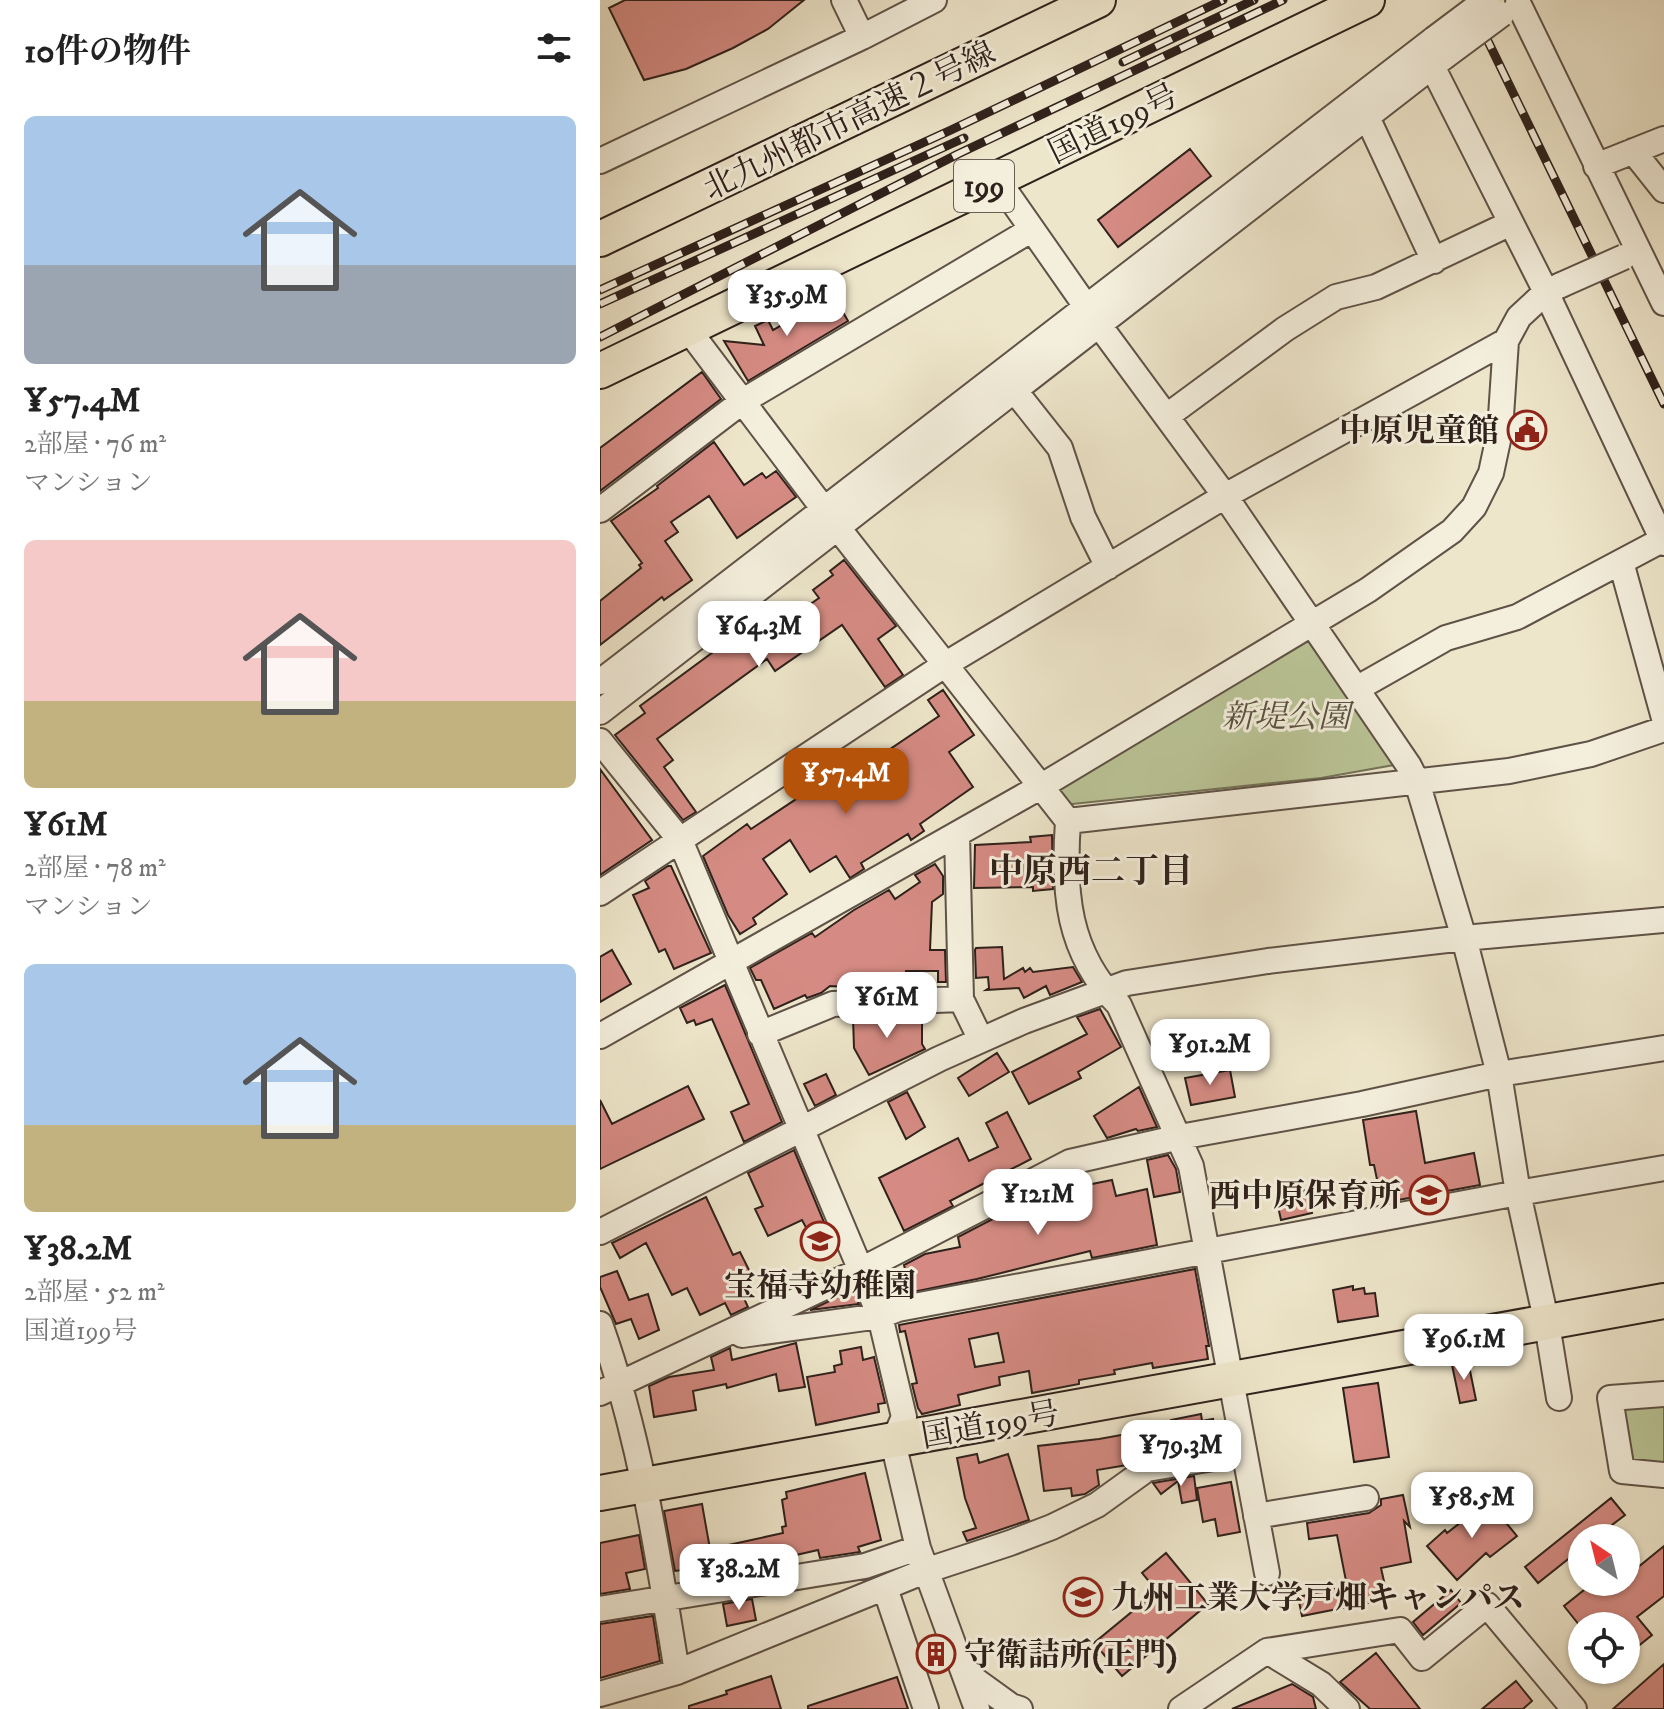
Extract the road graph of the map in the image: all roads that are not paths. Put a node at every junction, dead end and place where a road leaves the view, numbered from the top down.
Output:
1 (844, 0) edge
2 (934, 0) edge
3 (1043, 0) edge
4 (1098, 0) edge
5 (1367, 0) edge
6 (1507, 4) edge
7 (862, 37) junction
8 (1437, 54) junction
9 (1367, 117) junction
10 (1664, 139) edge
11 (1633, 151) junction
12 (600, 161) edge
13 (1596, 166) junction
14 (997, 179) junction
15 (1664, 190) edge
16 (600, 214) edge
17 (1511, 223) junction
18 (1031, 230) junction
19 (600, 239) edge
20 (1632, 254) junction
21 (1434, 261) junction
22 (1554, 288) junction
23 (1664, 303) edge
24 (1093, 316) junction
25 (687, 328) junction
26 (1506, 341) junction
27 (600, 371) edge
28 (1015, 391) junction
29 (743, 401) junction
30 (1167, 416) junction
31 (1225, 496) junction
32 (600, 510) edge
33 (831, 519) junction
34 (1663, 541) edge
35 (1621, 562) junction
36 (1108, 567) junction
37 (1313, 622) junction
38 (946, 664) junction
39 (600, 682) edge
40 (1358, 688) junction
41 (600, 712) edge
42 (1664, 718) edge
43 (1664, 729) edge
44 (600, 741) edge
45 (1417, 782) junction
46 (1040, 787) junction
47 (1068, 821) junction
48 (957, 834) junction
49 (680, 840) junction
50 (600, 893) edge
51 (1664, 920) edge
52 (1464, 938) junction
53 (731, 963) junction
54 (1105, 990) junction
55 (961, 999) junction
56 (760, 1034) junction
57 (600, 1036) edge
58 (981, 1040) junction
59 (1664, 1048) edge
60 (1499, 1074) junction
61 (801, 1130) junction
62 (1180, 1137) junction
63 (1664, 1168) edge
64 (1518, 1193) junction
65 (600, 1232) edge
66 (1206, 1253) junction
67 (861, 1270) junction
68 (1664, 1301) edge
69 (880, 1316) junction
70 (600, 1324) edge
71 (1547, 1324) junction
72 (715, 1339) junction
73 (1229, 1379) junction
74 (611, 1388) edge
75 (1664, 1394) edge
76 (1559, 1398) dead end
77 (893, 1442) junction
78 (1244, 1453) junction
79 (1664, 1475) edge
80 (644, 1486) junction
81 (600, 1493) edge
82 (1366, 1498) dead end
83 (1256, 1516) junction
84 (922, 1560) junction
85 (1267, 1573) dead end
86 (885, 1588) junction
87 (665, 1598) junction
88 (600, 1609) edge
89 (1267, 1651) junction
90 (677, 1672) junction
91 (964, 1672) junction
92 (600, 1694) edge
93 (926, 1709) edge
94 (977, 1709) edge
95 (1020, 1709) edge
96 (1181, 1709) edge
97 (1347, 1709) edge
98 (1574, 1709) edge

1 - 7 street
2 - 7 street
3 - 16 highway, 北九州都市高速２号線
4 - 19 highway, 北九州都市高速２号線
5 - 14 highway, 国道199号 / 199
6 - 8 street, bridge
6 - 13 street
7 - 12 street
8 - 9 street
8 - 17 street
8 - 24 street
9 - 21 street
9 - 24 street
10 - 11 street
11 - 13 street
11 - 15 street
13 - 20 street
14 - 18 street
14 - 25 highway, 国道199号 / 199
17 - 21 street
17 - 22 street
18 - 24 street
18 - 29 street
20 - 22 street, bridge
20 - 23 street
21 - 30 street
22 - 26 street
22 - 34 street
24 - 28 street
24 - 30 street
24 - 33 street
25 - 27 highway, 国道199号 / 199
25 - 29 street
26 - 31 street
26 - 37 street
28 - 33 street
28 - 36 street
29 - 32 street
29 - 33 street
30 - 31 street
31 - 36 street
31 - 37 street
33 - 38 street
33 - 39 street
33 - 41 street
34 - 35 street
35 - 40 street
35 - 42 street
36 - 38 street
37 - 40 street
37 - 46 street
38 - 46 street
38 - 49 street
40 - 45 street
43 - 45 street
44 - 49 street
45 - 47 street
45 - 52 street
46 - 47 street
46 - 48 street
47 - 54 street
48 - 53 street
48 - 55 street
49 - 50 street
49 - 53 street
51 - 52 street
52 - 54 street
52 - 60 street
53 - 56 street
53 - 57 street
54 - 58 street
54 - 62 street
55 - 56 street
55 - 58 street
56 - 61 street
58 - 61 street
59 - 60 street
60 - 62 street
60 - 64 street
61 - 65 street
61 - 67 street
62 - 66 street
62 - 67 street
63 - 64 street
64 - 66 street
64 - 71 street
66 - 69 street
66 - 73 street
67 - 69 street
67 - 72 street
68 - 71 highway, 国道199号
69 - 72 street
69 - 77 street
70 - 74 street
71 - 73 highway, 国道199号
71 - 76 street
72 - 74 street
73 - 77 highway, 国道199号
73 - 78 street
74 - 80 street
75 - 79 street
77 - 80 highway, 国道199号
77 - 84 street
78 - 83 street
78 - 84 street
80 - 81 highway, 国道199号
80 - 87 street
82 - 83 street
83 - 85 street
84 - 86 street
84 - 87 street
84 - 91 street
86 - 90 street
86 - 93 street
87 - 88 street
87 - 90 street
89 - 96 street
89 - 97 street
89 - 98 street
90 - 92 street
91 - 94 street
91 - 95 street

